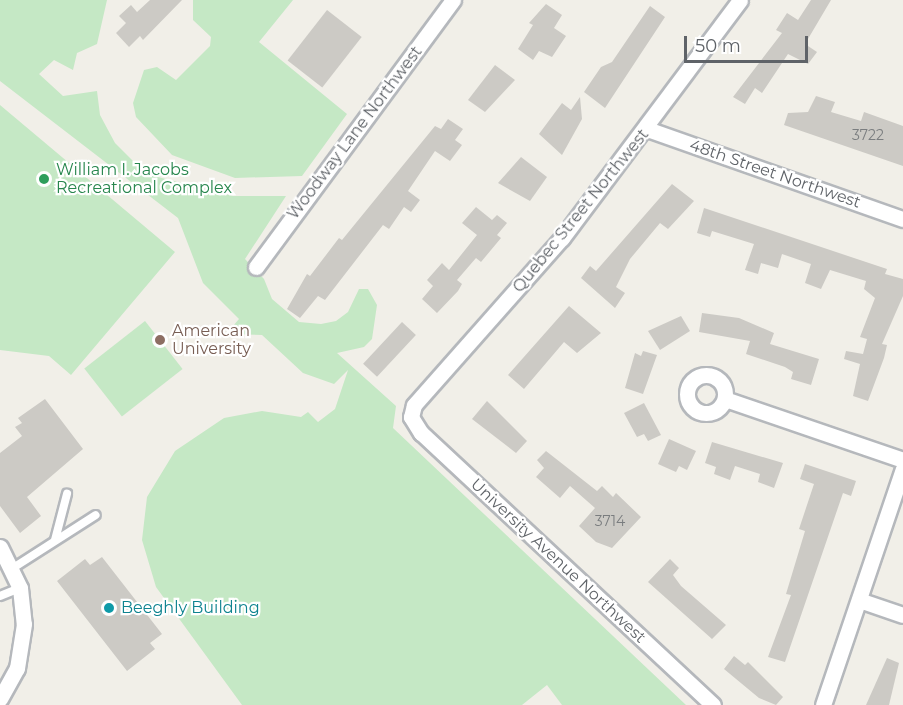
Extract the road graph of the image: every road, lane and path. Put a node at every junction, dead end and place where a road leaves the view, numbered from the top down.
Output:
1 (453, 0) edge
2 (740, 0) edge
3 (647, 129) junction
4 (903, 219) edge
5 (256, 267) dead end
6 (725, 399) dead end
7 (411, 411) joint
8 (903, 460) edge
9 (903, 469) edge
10 (67, 494) dead end
11 (96, 515) dead end
12 (56, 540) junction
13 (0, 547) edge
14 (13, 568) junction
15 (20, 588) junction
16 (0, 596) edge
17 (859, 600) junction
18 (903, 615) edge
19 (0, 699) edge
20 (713, 705) edge
21 (823, 705) edge

1 - 5 street, Woodway Lane Northwest
2 - 3 street, Quebec Street Northwest
3 - 4 street, 48th Street Northwest
3 - 7 street, Quebec Street Northwest
6 - 8 street
7 - 20 street, University Avenue Northwest
9 - 17 street
10 - 12 lane
11 - 12 lane
12 - 14 lane
13 - 14 street
14 - 15 street
15 - 16 lane
15 - 19 street
17 - 18 street
17 - 21 street

